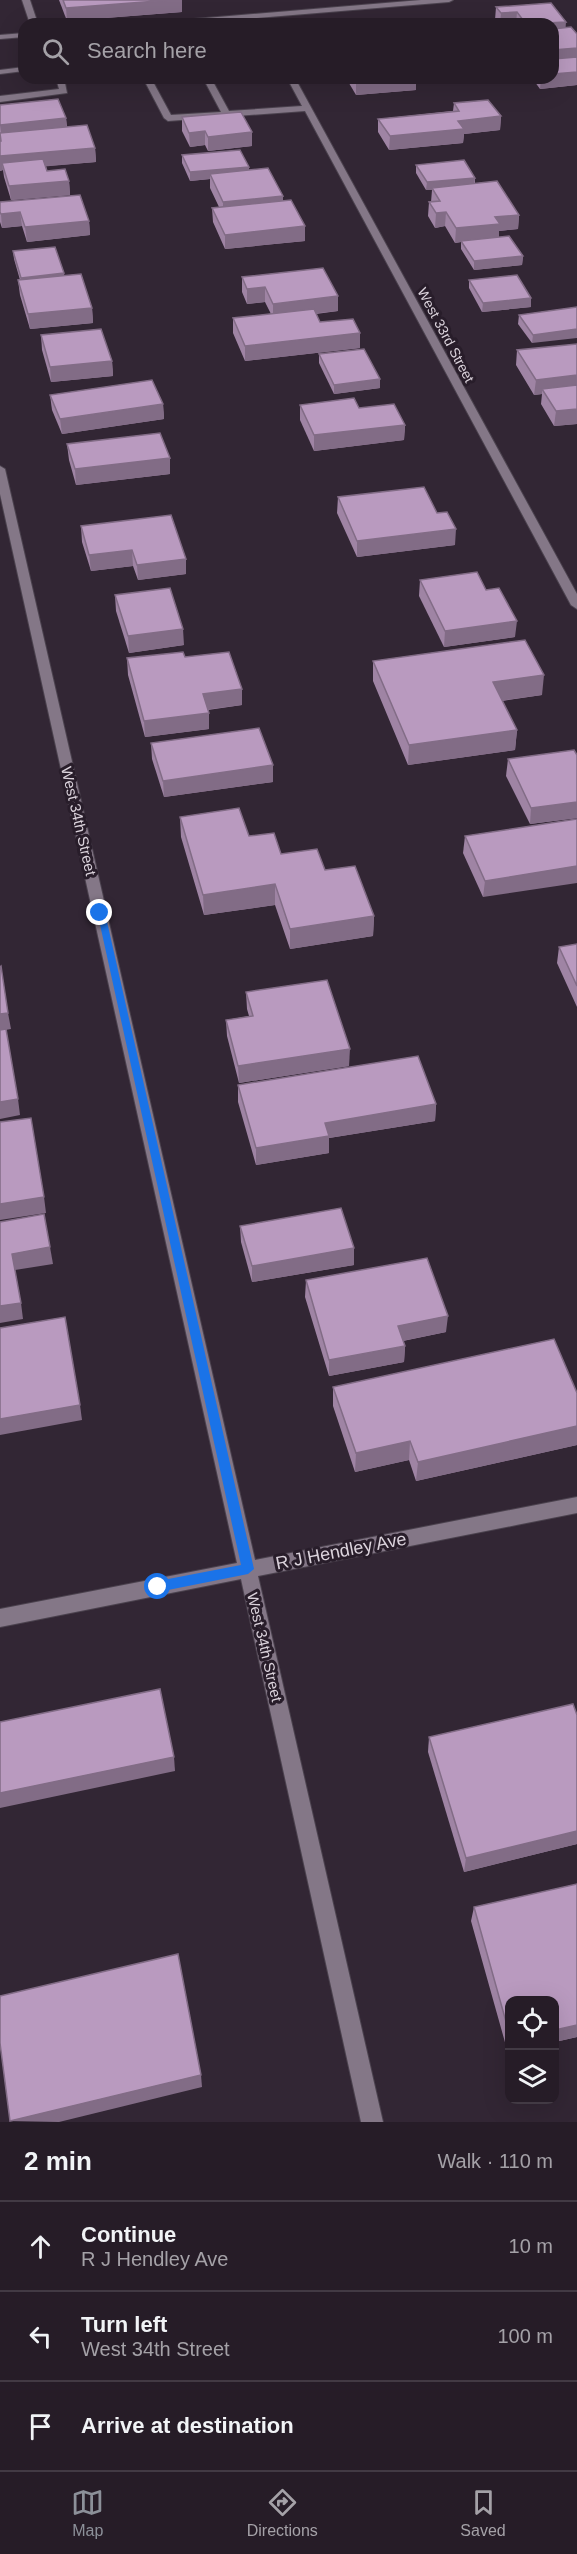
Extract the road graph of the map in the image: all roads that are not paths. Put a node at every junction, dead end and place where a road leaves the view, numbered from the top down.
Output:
1 (26, 0) edge
2 (449, 0) edge
3 (363, 3) edge
4 (32, 18) edge
5 (272, 18) edge
6 (18, 36) edge
7 (0, 37) edge
8 (18, 70) edge
9 (0, 72) edge
10 (62, 84) edge
11 (150, 84) edge
12 (210, 84) edge
13 (294, 84) edge
14 (0, 99) edge
15 (307, 108) junction
16 (226, 114) junction
17 (0, 469) edge
18 (577, 605) edge
19 (577, 1505) edge
20 (248, 1569) junction
21 (0, 1618) edge
22 (372, 2122) edge

1 - 4 street
2 - 3 street
3 - 5 street
6 - 7 street
8 - 9 street
10 - 14 street
11 - 16 street
12 - 16 street
13 - 15 street, West 33rd Street
15 - 16 street
15 - 18 street, West 33rd Street
17 - 20 street, West 34th Street
19 - 20 street, R J Hendley Ave
20 - 21 street, R J Hendley Ave
20 - 22 street, West 34th Street

